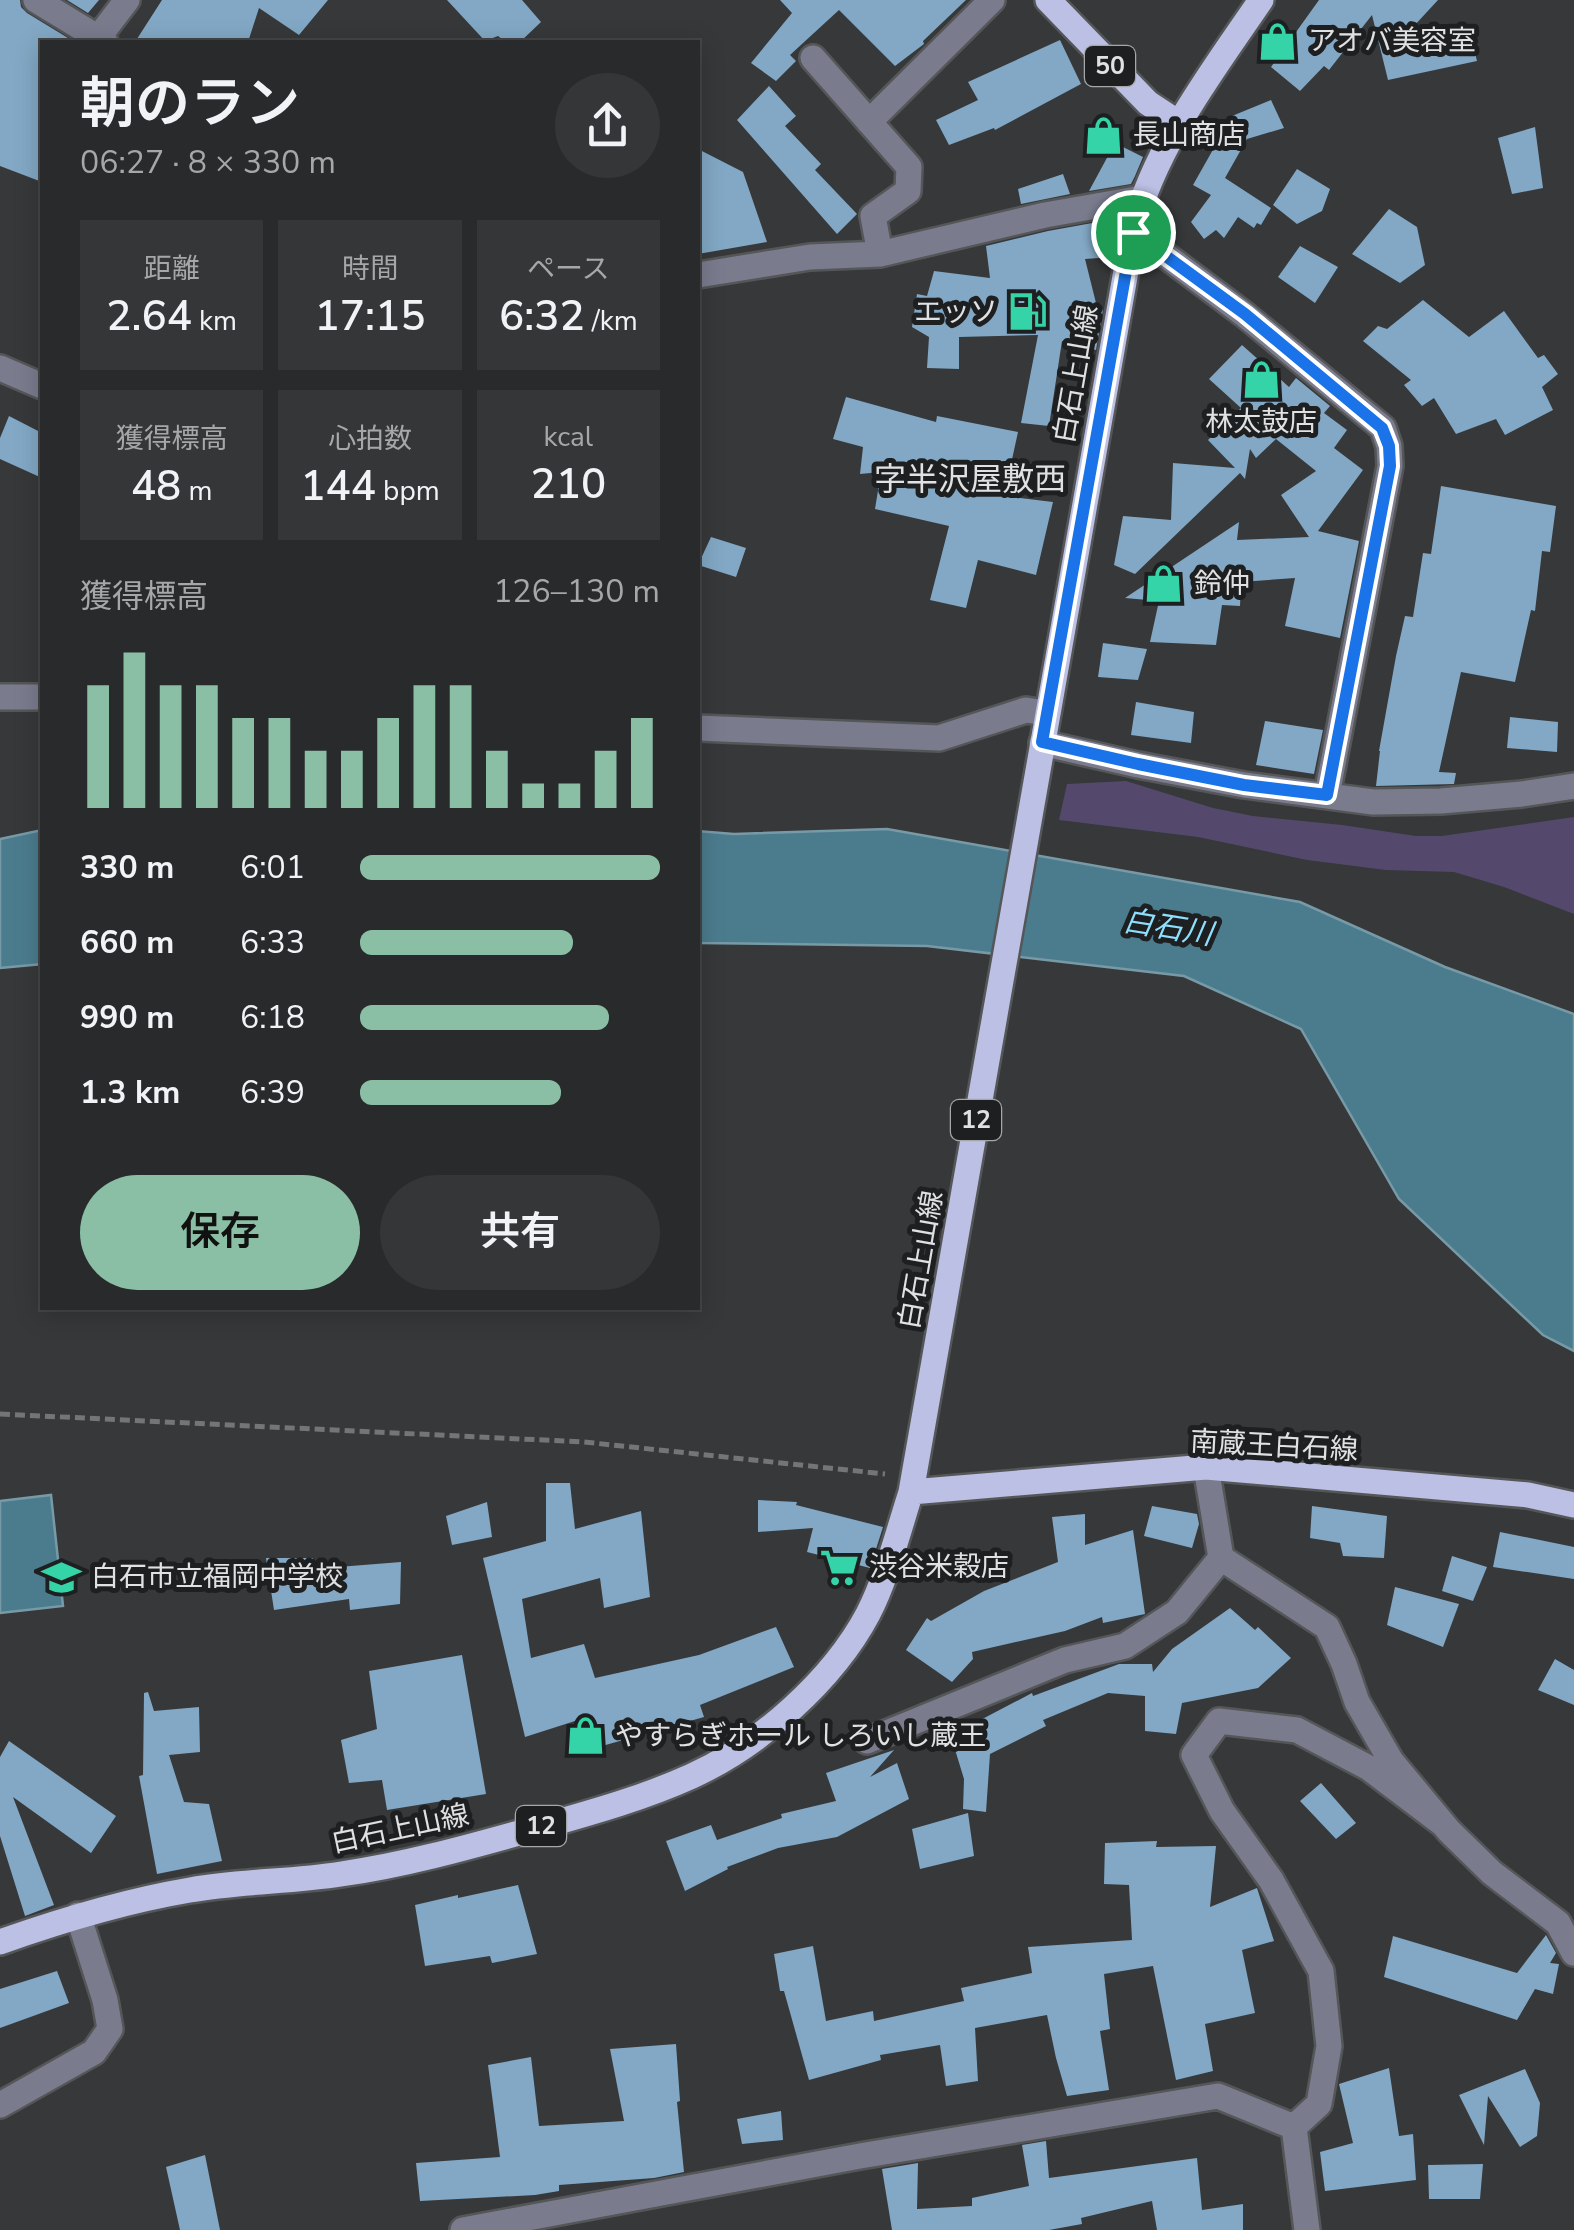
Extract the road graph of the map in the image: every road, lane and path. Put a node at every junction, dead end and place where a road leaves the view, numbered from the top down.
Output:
1 (36, 0) edge
2 (126, 0) edge
3 (992, 0) edge
4 (1048, 0) edge
5 (1261, 0) edge
6 (101, 40) edge
7 (813, 58) dead end
8 (869, 122) junction
9 (1180, 124) junction
10 (1142, 198) junction
11 (1133, 232) junction
12 (880, 254) junction
13 (700, 275) edge
14 (0, 368) edge
15 (40, 385) edge
16 (0, 697) edge
17 (40, 697) edge
18 (1046, 712) junction
19 (700, 728) edge
20 (1042, 742) junction
21 (1574, 786) edge
22 (1327, 795) junction
23 (0, 1414) edge
24 (1206, 1467) junction
25 (913, 1479) junction
26 (1574, 1506) edge
27 (1221, 1558) junction
28 (867, 1741) dead end
29 (1443, 1824) junction
30 (78, 1915) junction
31 (0, 1942) edge
32 (1574, 1953) edge
33 (0, 2105) edge
34 (1294, 2127) junction
35 (571, 2220) edge
36 (464, 2230) edge
37 (1307, 2230) edge

1 - 6 street
2 - 6 street
3 - 8 street
4 - 9 main road, 50
5 - 9 main road, 白石上山線 / 12
7 - 8 street
8 - 12 street
9 - 10 main road, 白石上山線 / 12
10 - 11 main road, 白石上山線 / 12
10 - 12 street
11 - 18 main road, 白石上山線 / 12
11 - 22 street
12 - 13 street
14 - 15 street
16 - 17 street
18 - 19 street
18 - 20 main road, 白石上山線 / 12
20 - 22 street
20 - 25 main road, 白石上山線 / 12
21 - 22 street
23 - 25 path
24 - 25 main road, 南蔵王白石線
24 - 26 main road, 南蔵王白石線
24 - 27 street
25 - 30 main road, 白石上山線 / 12
27 - 28 street
27 - 29 street
29 - 32 street
29 - 34 street
30 - 31 main road, 白石上山線 / 12
30 - 33 street
34 - 35 street
34 - 37 street
35 - 36 street

